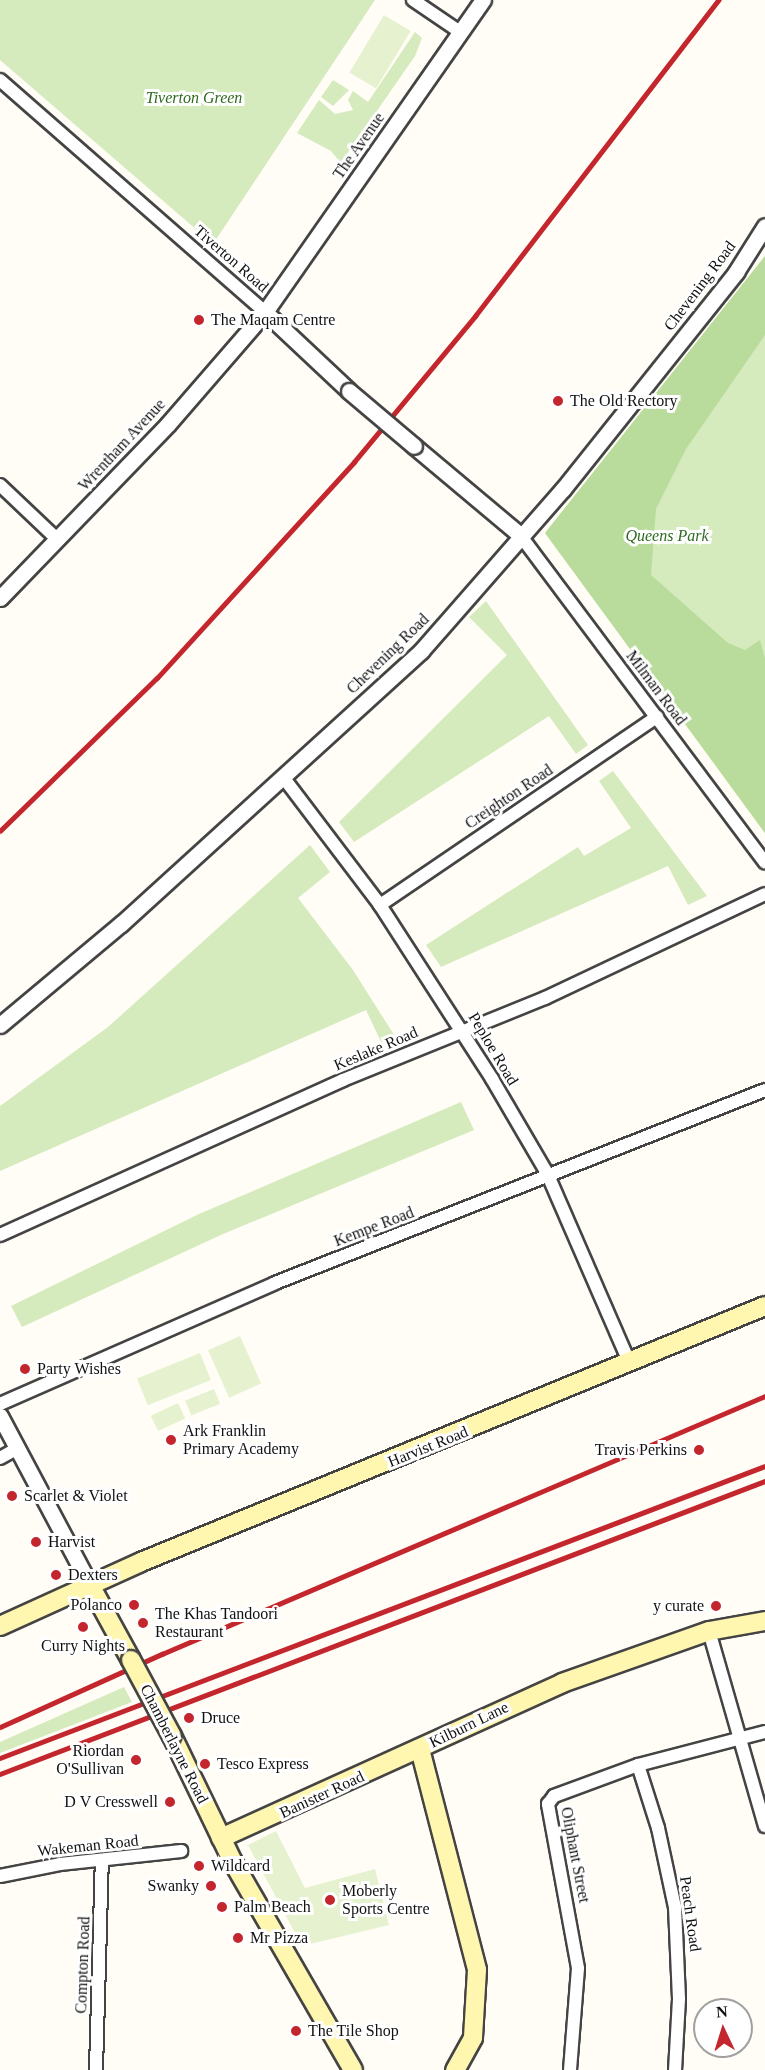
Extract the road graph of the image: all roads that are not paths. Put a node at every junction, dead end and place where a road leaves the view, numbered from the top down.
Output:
1 (413, 0) edge
2 (483, 0) edge
3 (460, 32) junction
4 (0, 80) edge
5 (765, 226) edge
6 (265, 312) junction
7 (0, 485) edge
8 (520, 535) junction
9 (57, 539) junction
10 (0, 598) edge
11 (657, 717) junction
12 (283, 777) junction
13 (765, 862) edge
14 (765, 894) edge
15 (380, 905) junction
16 (0, 1024) edge
17 (463, 1030) junction
18 (765, 1090) edge
19 (547, 1173) junction
20 (0, 1235) edge
21 (765, 1306) edge
22 (630, 1364) junction
23 (0, 1404) edge
24 (0, 1416) edge
25 (18, 1448) junction
26 (0, 1458) edge
27 (90, 1585) junction
28 (765, 1621) edge
29 (0, 1626) edge
30 (710, 1631) junction
31 (765, 1732) edge
32 (741, 1737) junction
33 (420, 1749) junction
34 (638, 1765) junction
35 (765, 1826) edge
36 (222, 1838) junction
37 (181, 1851) dead end
38 (102, 1860) junction
39 (0, 1876) edge
40 (96, 2070) edge
41 (353, 2070) edge
42 (455, 2070) edge
43 (570, 2070) edge
44 (675, 2070) edge

1 - 3 street
2 - 3 street, The Avenue
3 - 6 street, The Avenue
4 - 6 street, Tiverton Road
5 - 8 street, Chevening Road
6 - 8 street, Tiverton Road, bridge
6 - 9 street, Wrentham Avenue
7 - 9 street
8 - 11 street, Milman Road
8 - 12 street, Chevening Road
9 - 10 street, Wrentham Avenue
11 - 13 street, Milman Road
11 - 15 street, Creighton Road
12 - 15 street, Peploe Road
12 - 16 street, Chevening Road
14 - 17 street, Keslake Road
15 - 17 street, Peploe Road
17 - 19 street, Peploe Road
17 - 20 street, Keslake Road
18 - 19 street, Kempe Road
19 - 22 street, Peploe Road
19 - 23 street, Kempe Road
21 - 22 main road, Harvist Road
22 - 27 main road, Harvist Road
24 - 25 street, Chamberlayne Road
25 - 26 street
25 - 27 street, Chamberlayne Road
27 - 29 main road, Harvist Road
27 - 36 main road, Chamberlayne Road, bridge
28 - 30 main road, Kilburn Lane
30 - 32 street
30 - 33 main road, Kilburn Lane
31 - 32 street, Oliphant Street
32 - 34 street, Oliphant Street
32 - 35 street
33 - 36 main road, Banister Road
33 - 42 main road, Kilburn Lane
34 - 43 street, Oliphant Street
34 - 44 street, Peach Road
36 - 41 main road, Chamberlayne Road
37 - 38 street, Wakeman Road
38 - 39 street, Wakeman Road
38 - 40 street, Compton Road

